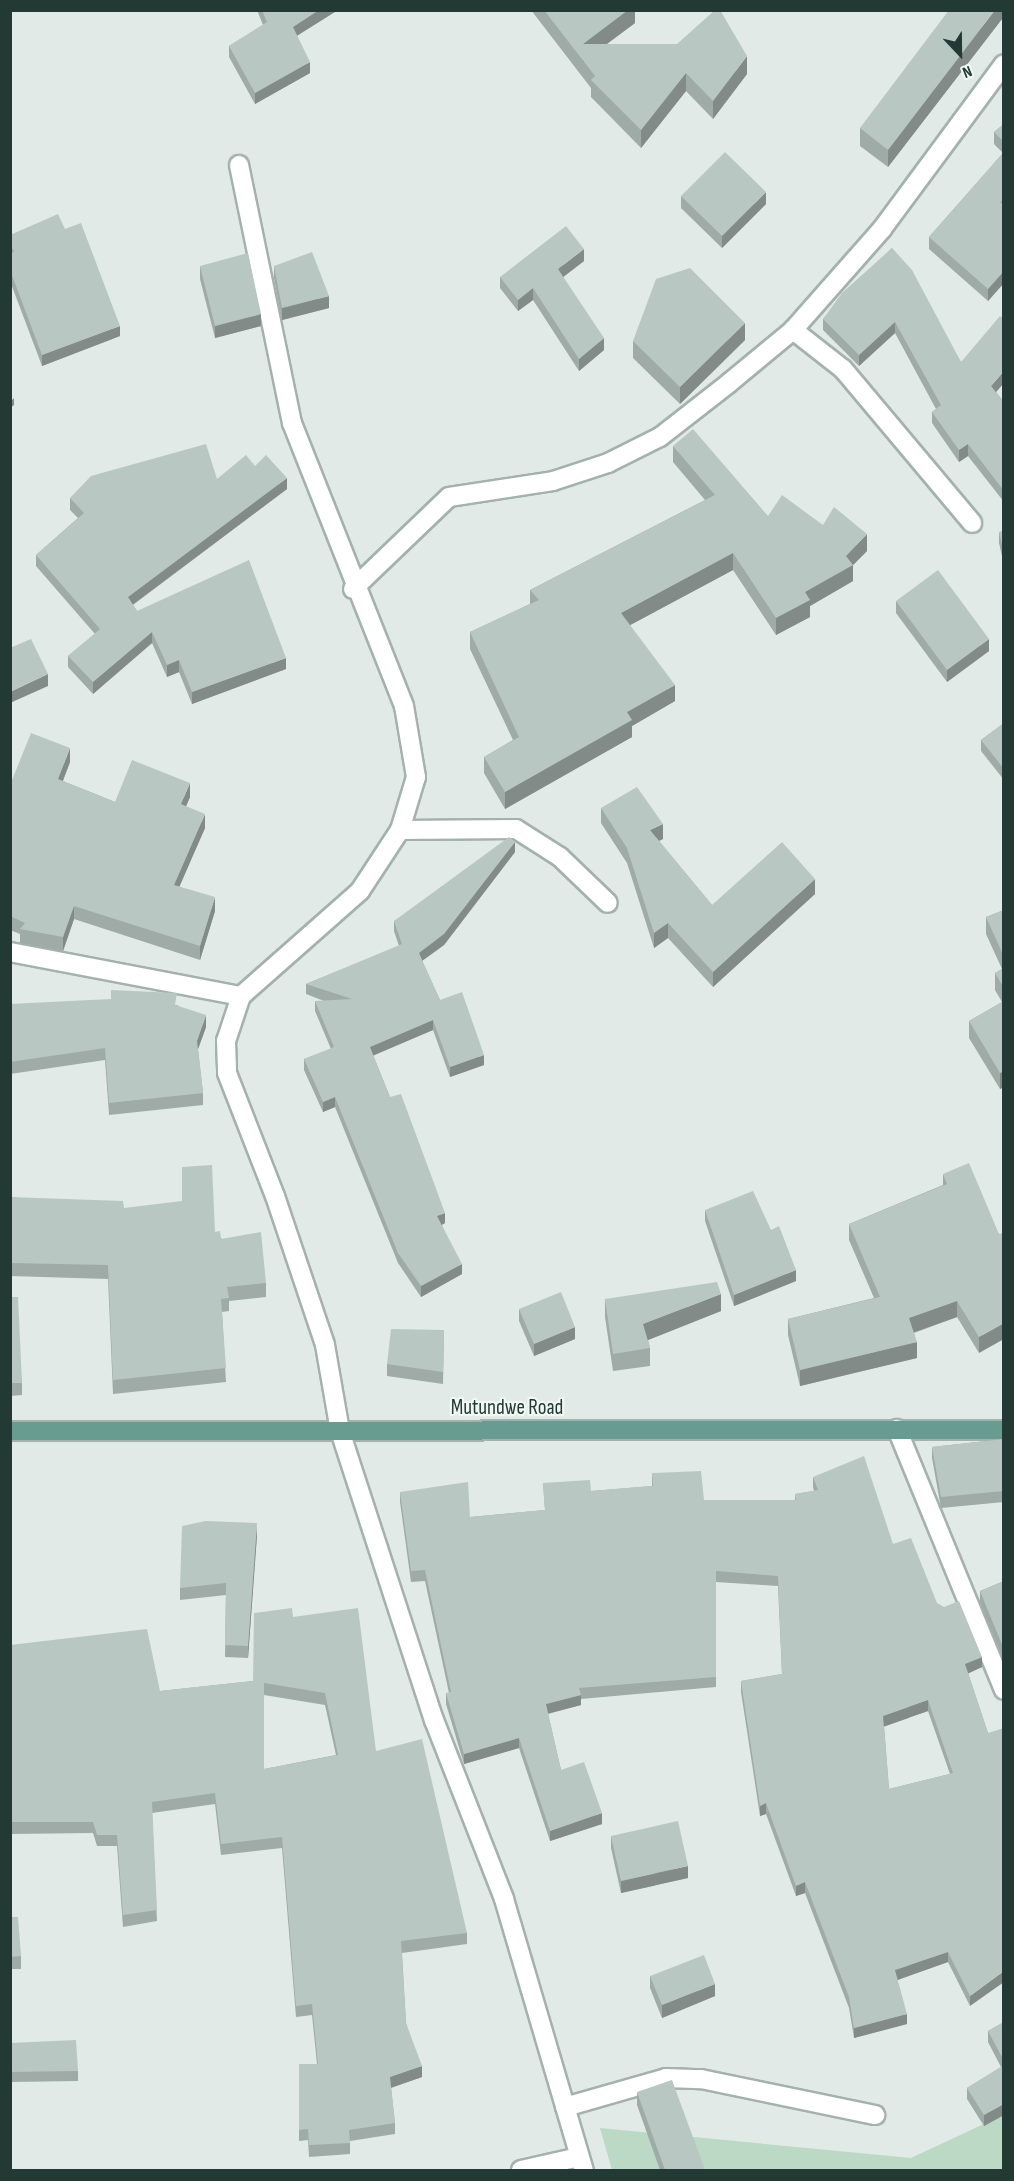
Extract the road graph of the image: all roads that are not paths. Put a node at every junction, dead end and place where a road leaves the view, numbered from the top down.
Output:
1 (1004, 64) edge
2 (239, 165) dead end
3 (793, 330) junction
4 (972, 523) dead end
5 (353, 589) junction
6 (400, 830) junction
7 (608, 903) dead end
8 (10, 952) edge
9 (241, 996) junction
10 (897, 1430) junction
11 (1004, 1430) edge
12 (10, 1431) edge
13 (340, 1431) junction
14 (1004, 1690) edge
15 (565, 2107) junction
16 (875, 2115) dead end
17 (581, 2164) edge
18 (521, 2170) edge

1 - 3 street
2 - 5 street
3 - 4 street
3 - 5 street
5 - 6 street
6 - 7 street
6 - 9 street
8 - 9 street
9 - 13 street
10 - 11 main road, Mutundwe Road
10 - 13 main road, Mutundwe Road
10 - 14 street
12 - 13 main road, Mutundwe Road
13 - 15 street
15 - 16 street
15 - 17 street
17 - 18 street

